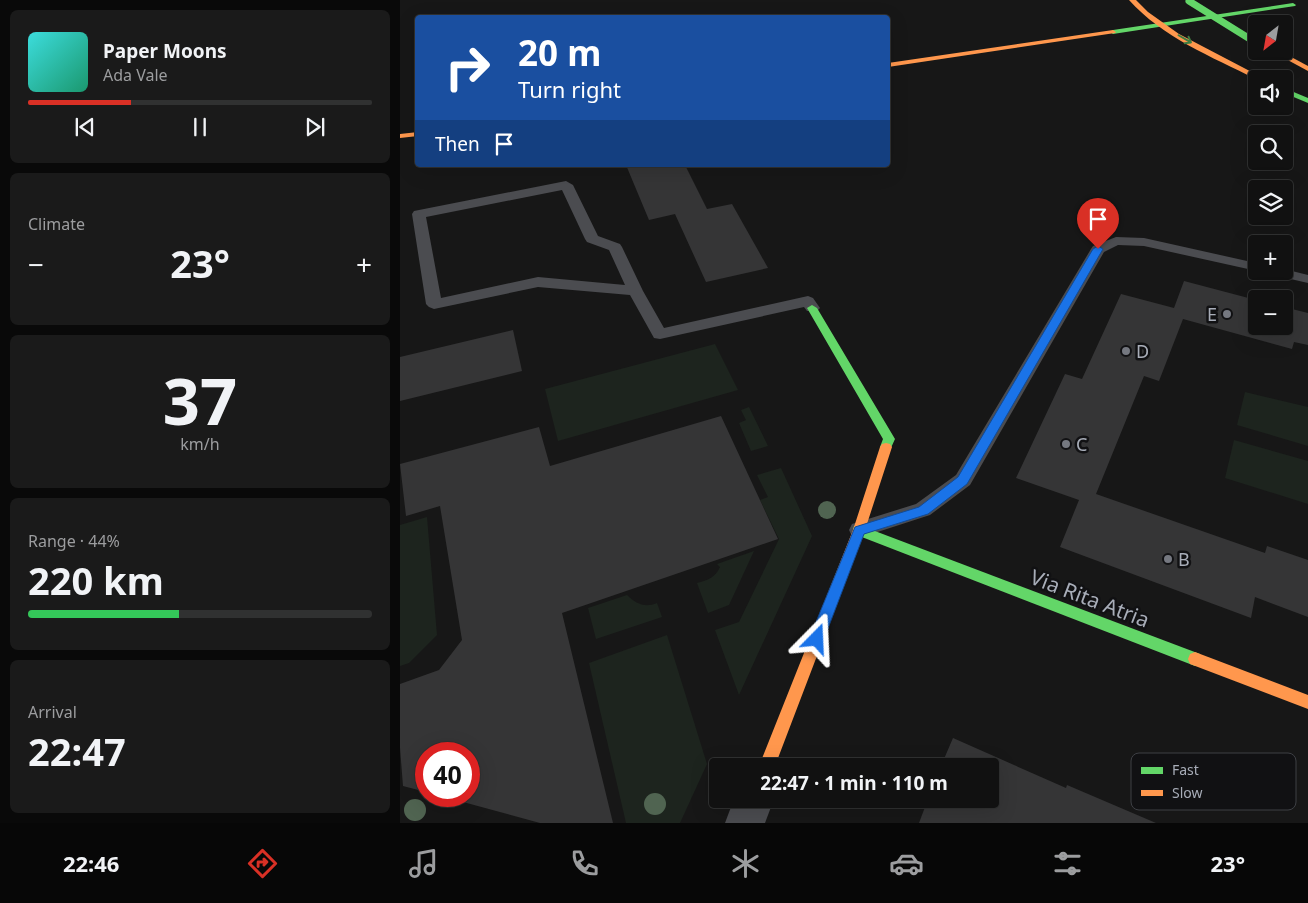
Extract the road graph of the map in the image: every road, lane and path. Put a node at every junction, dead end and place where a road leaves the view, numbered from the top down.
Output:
1 (1132, 0) edge
2 (1188, 1) edge
3 (1225, 5) dead end
4 (1293, 5) edge
5 (1248, 19) edge
6 (1162, 25) junction
7 (1248, 38) edge
8 (1291, 60) edge
9 (890, 65) edge
10 (1308, 69) edge
11 (1248, 72) edge
12 (1293, 94) edge
13 (1308, 101) edge
14 (415, 134) edge
15 (400, 136) edge
16 (1248, 265) edge
17 (1293, 275) edge
18 (1308, 279) edge
19 (635, 291) junction
20 (810, 304) joint
21 (859, 530) junction
22 (1308, 702) edge
23 (770, 758) edge
24 (751, 808) edge
25 (745, 823) edge

1 - 6 street
2 - 7 street, bridge
3 - 5 street
4 - 6 street
6 - 9 street
6 -> 11 street
8 - 10 street
12 - 13 street
14 - 15 street
16 - 21 lane
17 - 18 lane
19 - 19 lane
19 - 20 lane
20 - 21 street
21 - 22 street, Via Rita Atria
21 - 23 street
24 - 25 street

